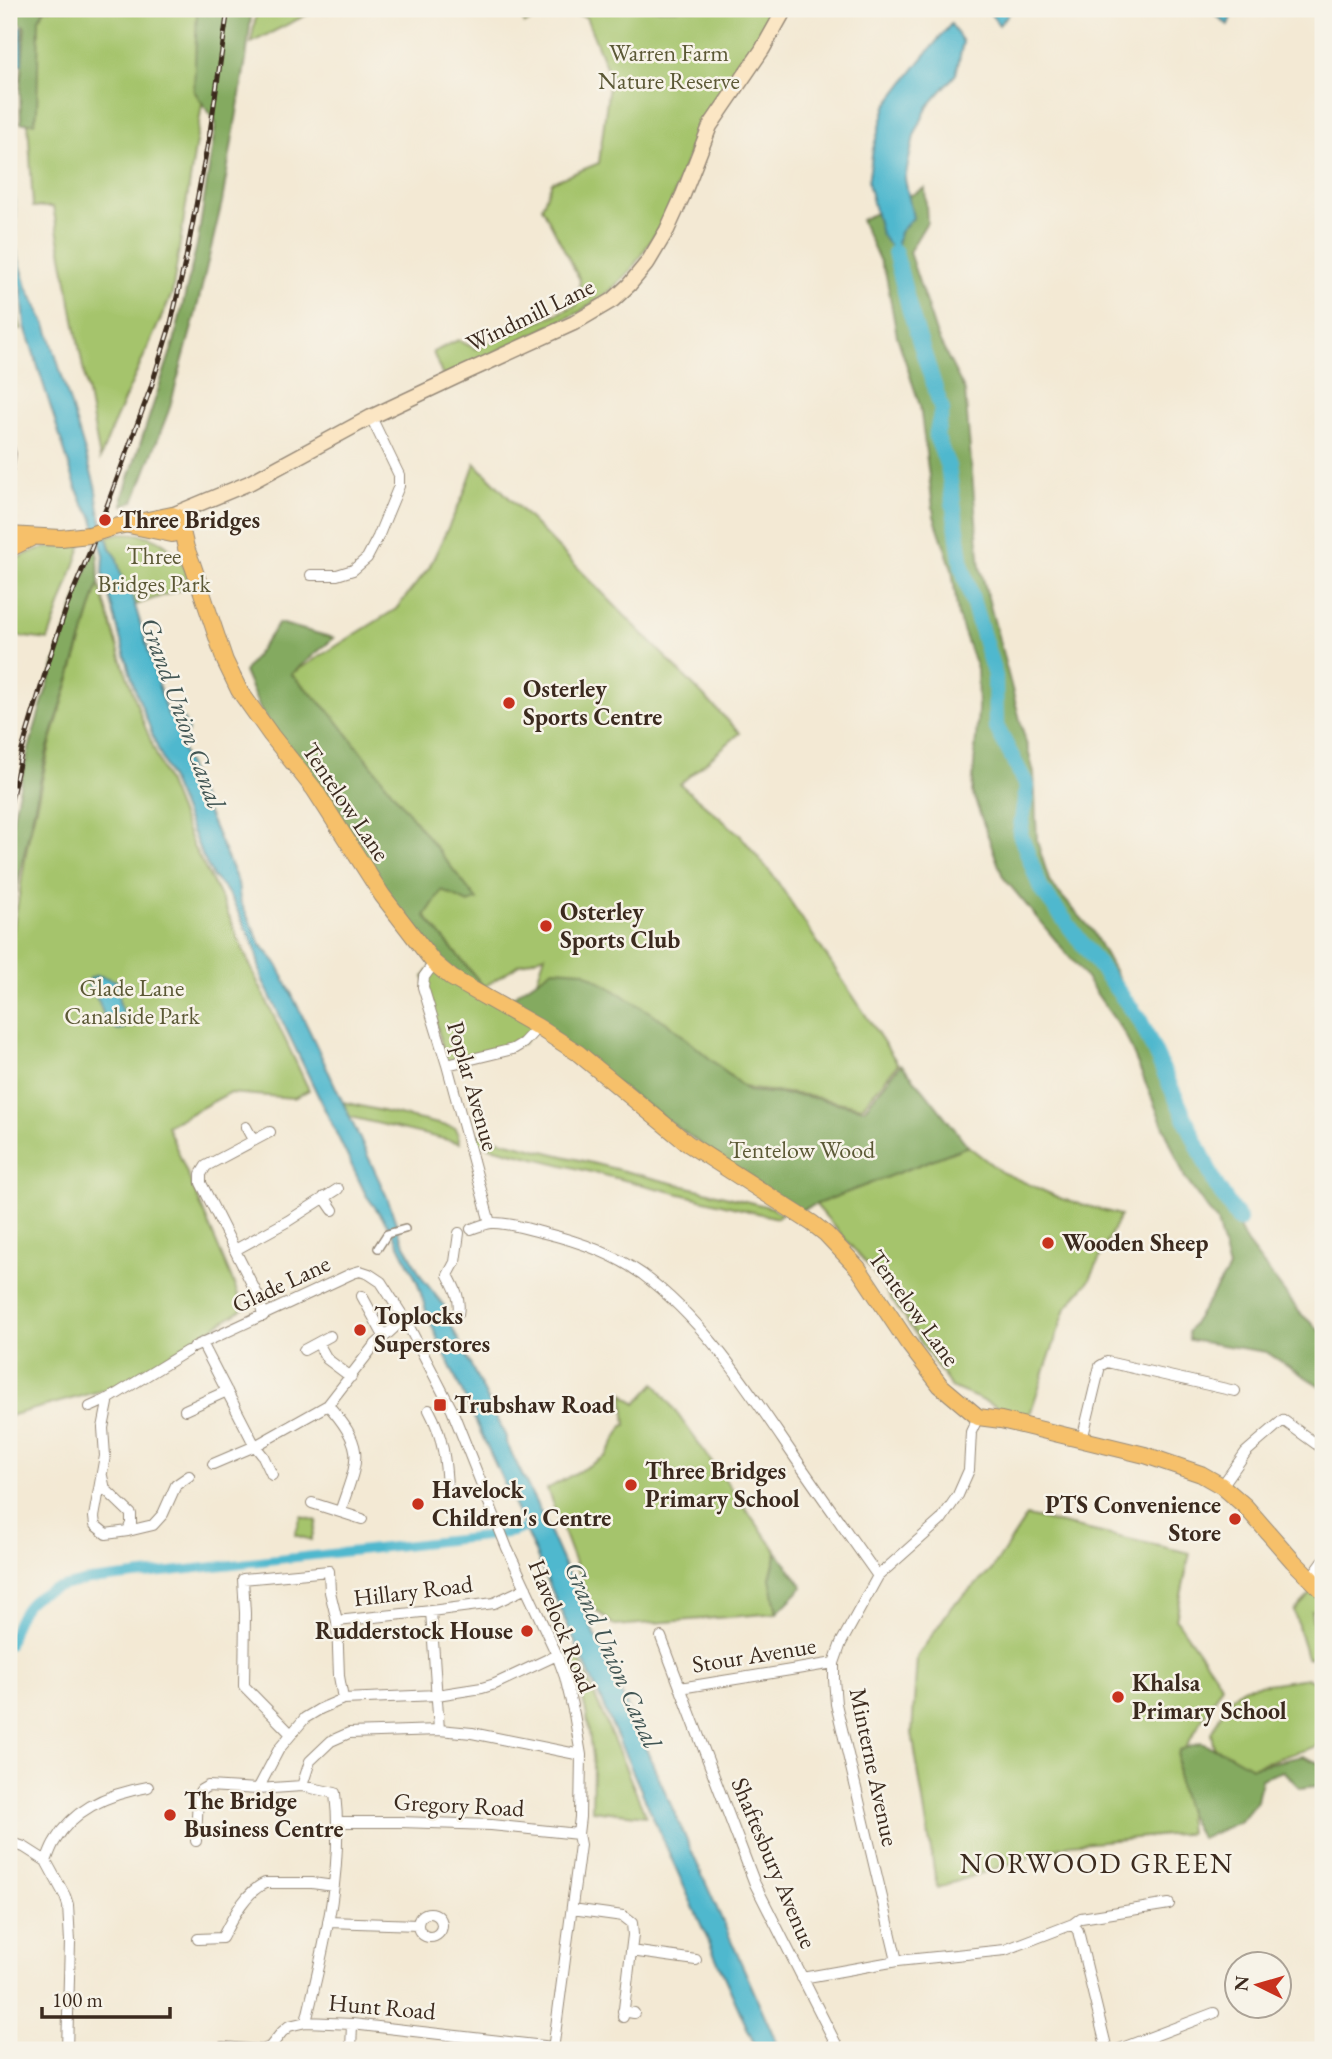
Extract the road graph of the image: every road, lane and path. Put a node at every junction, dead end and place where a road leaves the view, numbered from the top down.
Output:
1 (785, 9) edge
2 (371, 417) junction
3 (9, 446) edge
4 (9, 468) edge
5 (173, 524) junction
6 (9, 535) edge
7 (31, 538) junction
8 (9, 549) edge
9 (312, 575) dead end
10 (434, 963) junction
11 (538, 1027) junction
12 (447, 1065) junction
13 (246, 1127) dead end
14 (270, 1132) dead end
15 (253, 1140) junction
16 (338, 1189) dead end
17 (324, 1197) junction
18 (333, 1210) dead end
19 (490, 1223) junction
20 (405, 1229) dead end
21 (471, 1229) dead end
22 (459, 1233) dead end
23 (378, 1248) dead end
24 (235, 1250) junction
25 (362, 1296) dead end
26 (458, 1314) dead end
27 (263, 1316) junction
28 (406, 1321) junction
29 (330, 1336) dead end
30 (384, 1336) junction
31 (318, 1343) junction
32 (194, 1347) junction
33 (304, 1350) dead end
34 (351, 1377) junction
35 (227, 1391) junction
36 (1236, 1391) dead end
37 (107, 1399) junction
38 (328, 1405) junction
39 (90, 1407) dead end
40 (185, 1410) dead end
41 (452, 1410) junction
42 (978, 1417) junction
43 (1082, 1440) junction
44 (255, 1447) junction
45 (1323, 1449) edge
46 (213, 1464) dead end
47 (272, 1475) dead end
48 (102, 1476) junction
49 (188, 1476) dead end
50 (1222, 1486) junction
51 (447, 1490) dead end
52 (312, 1503) dead end
53 (340, 1512) junction
54 (131, 1514) junction
55 (362, 1519) dead end
56 (148, 1527) junction
57 (128, 1531) junction
58 (1323, 1561) edge
59 (878, 1576) junction
60 (1310, 1579) junction
61 (526, 1588) junction
62 (1323, 1591) edge
63 (431, 1611) junction
64 (337, 1621) junction
65 (661, 1637) dead end
66 (557, 1655) junction
67 (834, 1663) junction
68 (680, 1688) junction
69 (437, 1695) junction
70 (343, 1699) junction
71 (439, 1730) junction
72 (291, 1734) junction
73 (581, 1755) junction
74 (302, 1786) junction
75 (148, 1787) dead end
76 (257, 1789) junction
77 (339, 1822) junction
78 (578, 1834) junction
79 (196, 1841) dead end
80 (9, 1842) edge
81 (46, 1861) junction
82 (334, 1886) junction
83 (1169, 1904) dead end
84 (572, 1909) junction
85 (328, 1922) junction
86 (1073, 1924) junction
87 (418, 1925) dead end
88 (198, 1939) dead end
89 (631, 1951) junction
90 (696, 1960) dead end
91 (897, 1961) junction
92 (802, 1978) junction
93 (634, 2013) dead end
94 (1214, 2013) dead end
95 (306, 2022) junction
96 (352, 2024) junction
97 (553, 2049) edge
98 (67, 2050) edge
99 (216, 2050) edge
100 (351, 2050) edge
101 (839, 2050) edge
102 (1107, 2050) edge
103 (1117, 2050) edge

1 - 2 main road, Windmill Lane
2 - 5 main road, Windmill Lane
2 - 9 street
3 - 4 street
5 - 7 main road, Windmill Lane, bridge
5 - 10 main road, Tentelow Lane
6 - 7 main road, Windmill Lane
7 - 8 main road, Windmill Lane
10 - 11 main road, Tentelow Lane
10 - 12 street, Poplar Avenue
11 - 12 street
11 - 42 main road, Tentelow Lane
12 - 19 street, Poplar Avenue
13 - 15 street
14 - 15 street
15 - 24 street
16 - 17 street
17 - 18 street
17 - 24 street
19 - 21 street
19 - 59 street
20 - 23 street
22 - 26 street
24 - 27 street
25 - 30 street
27 - 28 street, Glade Lane
27 - 32 street, Glade Lane
28 - 30 street
28 - 41 street, Havelock Road
29 - 31 street
30 - 34 street
31 - 33 street
31 - 34 street
32 - 35 street
32 - 37 street, Glade Lane
34 - 38 street
35 - 40 street
35 - 44 street
36 - 43 street
37 - 39 street, Glade Lane
37 - 48 street
38 - 44 street
38 - 53 street
41 - 51 street
41 - 61 street, Havelock Road
42 - 43 main road
42 - 59 street, Minterne Avenue
43 - 50 main road
44 - 46 street
44 - 47 street
45 - 50 street
48 - 54 street
48 - 57 street
49 - 56 street
50 - 60 main road
52 - 53 street
53 - 55 street
54 - 56 street
54 - 57 street
56 - 57 street
58 - 60 street
59 - 67 street, Minterne Avenue
60 - 62 main road
61 - 63 street, Hillary Road
61 - 66 street, Havelock Road
63 - 64 street, Hillary Road
63 - 69 street
64 - 70 street, Hillary Road
64 - 72 street
65 - 68 street, Shaftesbury Avenue
66 - 69 street
66 - 73 street, Havelock Road
67 - 68 street, Stour Avenue
67 - 91 street, Minterne Avenue
68 - 92 street, Shaftesbury Avenue
69 - 70 street
69 - 71 street
70 - 72 street
71 - 73 street
71 - 74 street
72 - 76 street
73 - 78 street, Havelock Road
74 - 76 street
74 - 77 street
75 - 81 street
76 - 79 street
77 - 78 street, Gregory Road
77 - 82 street
78 - 84 street, Havelock Road
80 - 81 street
81 - 98 street
82 - 85 street
82 - 88 street
83 - 86 street
84 - 89 street
84 - 97 street, Havelock Road
85 - 87 street
85 - 95 street
86 - 91 street
86 - 102 street
89 - 90 street
89 - 93 street
91 - 92 street
92 - 101 street, Shaftesbury Avenue
94 - 103 street
95 - 96 street, Hunt Road
95 - 99 street, Hunt Road
96 - 97 street, Hunt Road
96 - 100 street

